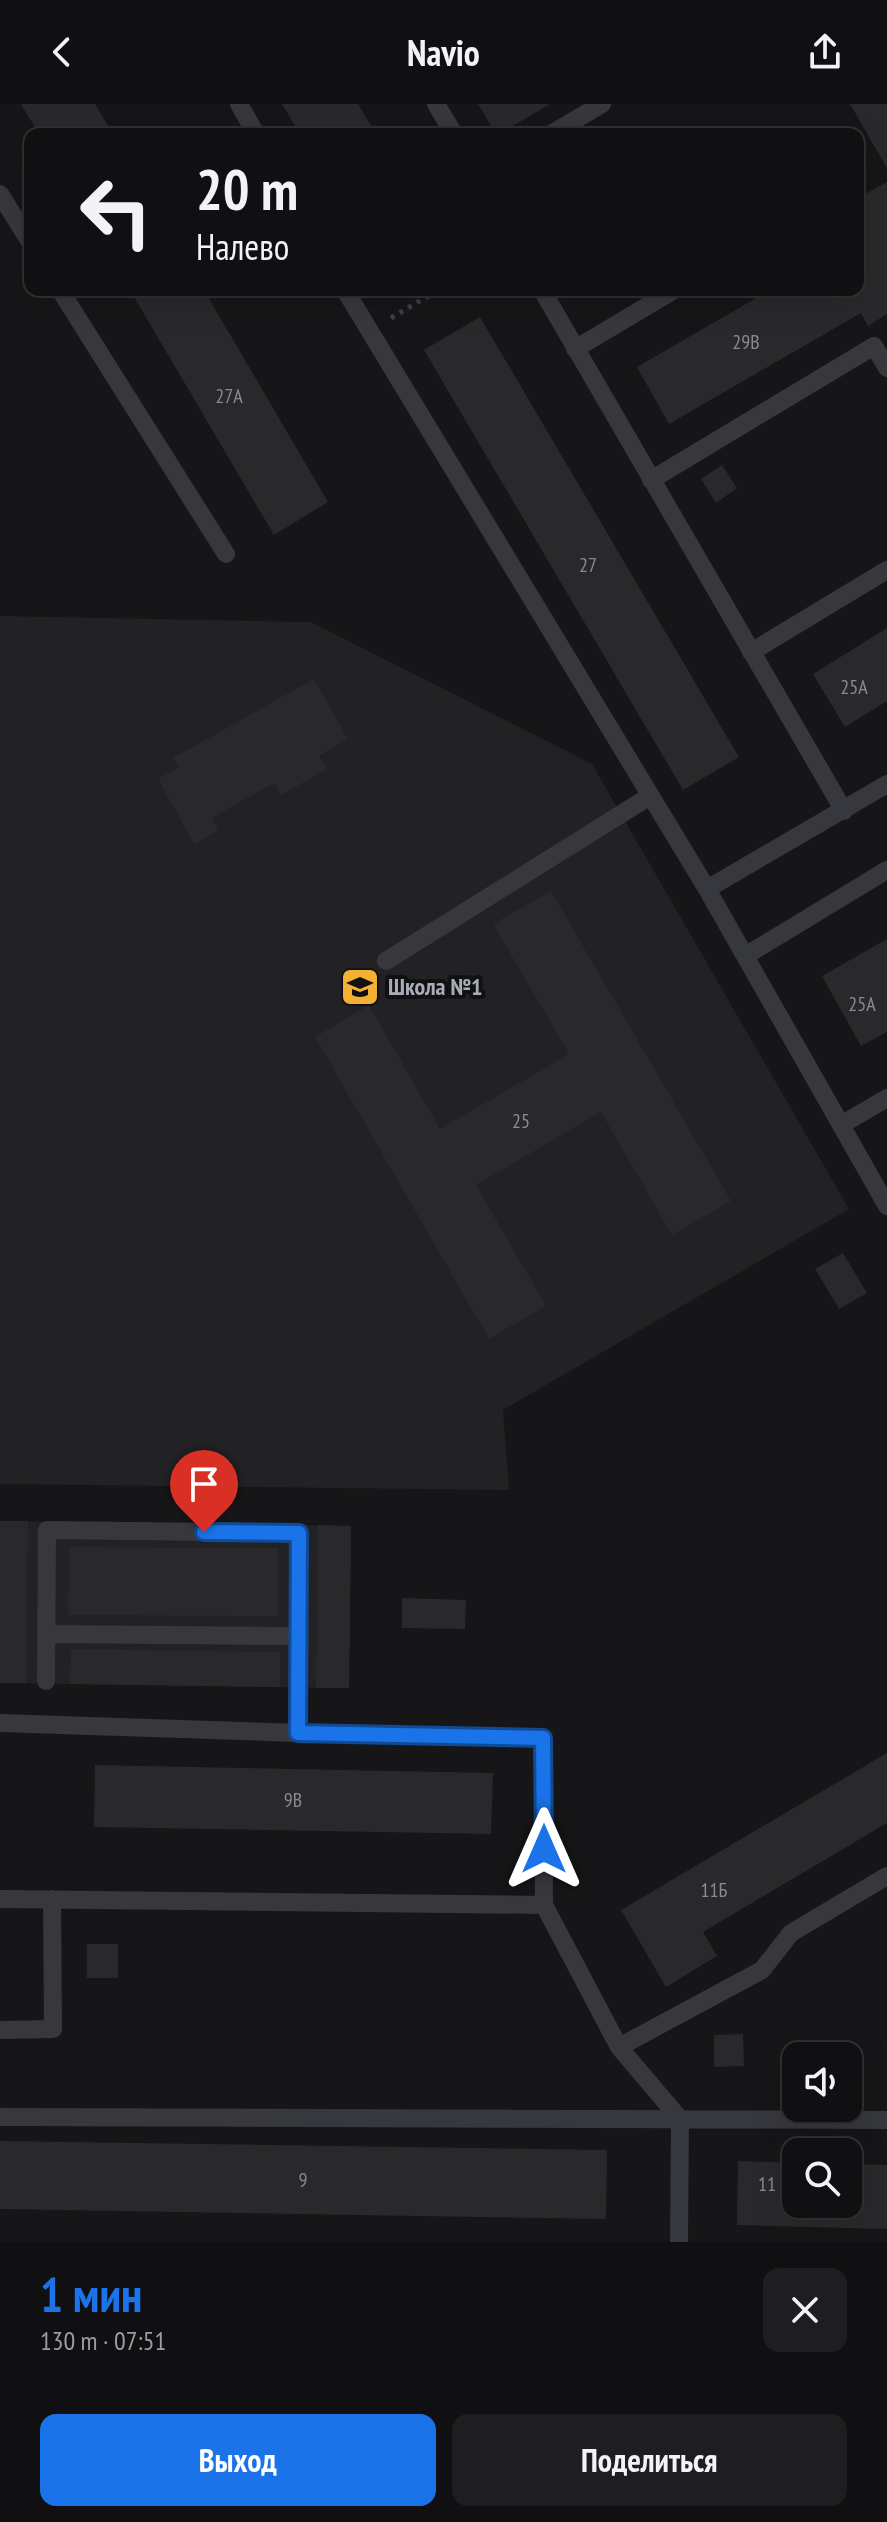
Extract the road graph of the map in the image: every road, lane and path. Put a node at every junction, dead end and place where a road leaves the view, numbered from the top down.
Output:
1 (239, 104) edge
2 (436, 104) edge
3 (602, 104) edge
4 (253, 128) edge
5 (450, 128) edge
6 (561, 128) edge
7 (0, 194) edge
8 (24, 232) edge
9 (64, 296) edge
10 (349, 296) edge
11 (428, 296) edge
12 (545, 296) edge
13 (664, 296) edge
14 (369, 331) junction
15 (575, 349) junction
16 (887, 368) edge
17 (651, 480) junction
18 (226, 554) dead end
19 (887, 570) edge
20 (751, 652) junction
21 (887, 784) edge
22 (650, 796) junction
23 (844, 811) junction
24 (887, 870) edge
25 (707, 889) junction
26 (745, 956) junction
27 (386, 961) dead end
28 (887, 1098) edge
29 (841, 1125) junction
30 (887, 1206) edge
31 (47, 1634) junction
32 (298, 1636) junction
33 (46, 1681) dead end
34 (0, 1723) edge
35 (298, 1733) junction
36 (887, 1876) edge
37 (0, 1899) edge
38 (52, 1899) junction
39 (544, 1905) junction
40 (0, 2030) edge
41 (619, 2047) junction
42 (0, 2117) edge
43 (680, 2119) junction
44 (887, 2120) edge
45 (679, 2242) edge

1 - 4 lane
2 - 5 lane
3 - 6 lane
7 - 8 lane
9 - 18 lane
10 - 14 lane
11 - 14 path
12 - 15 lane
13 - 15 lane
14 - 22 lane
15 - 17 lane
16 - 17 lane
17 - 20 lane
19 - 20 lane
20 - 23 lane
21 - 23 lane
22 - 25 lane
22 - 27 lane
23 - 25 lane
24 - 26 lane
25 - 26 lane
26 - 29 lane
28 - 29 lane
29 - 30 lane
31 - 32 lane
31 - 32 lane
31 - 33 lane
32 - 35 lane
34 - 35 lane
35 - 39 lane
36 - 41 lane
37 - 38 lane
38 - 39 lane
38 - 40 lane
39 - 41 lane
41 - 43 lane
42 - 43 lane
43 - 44 lane
43 - 45 lane

